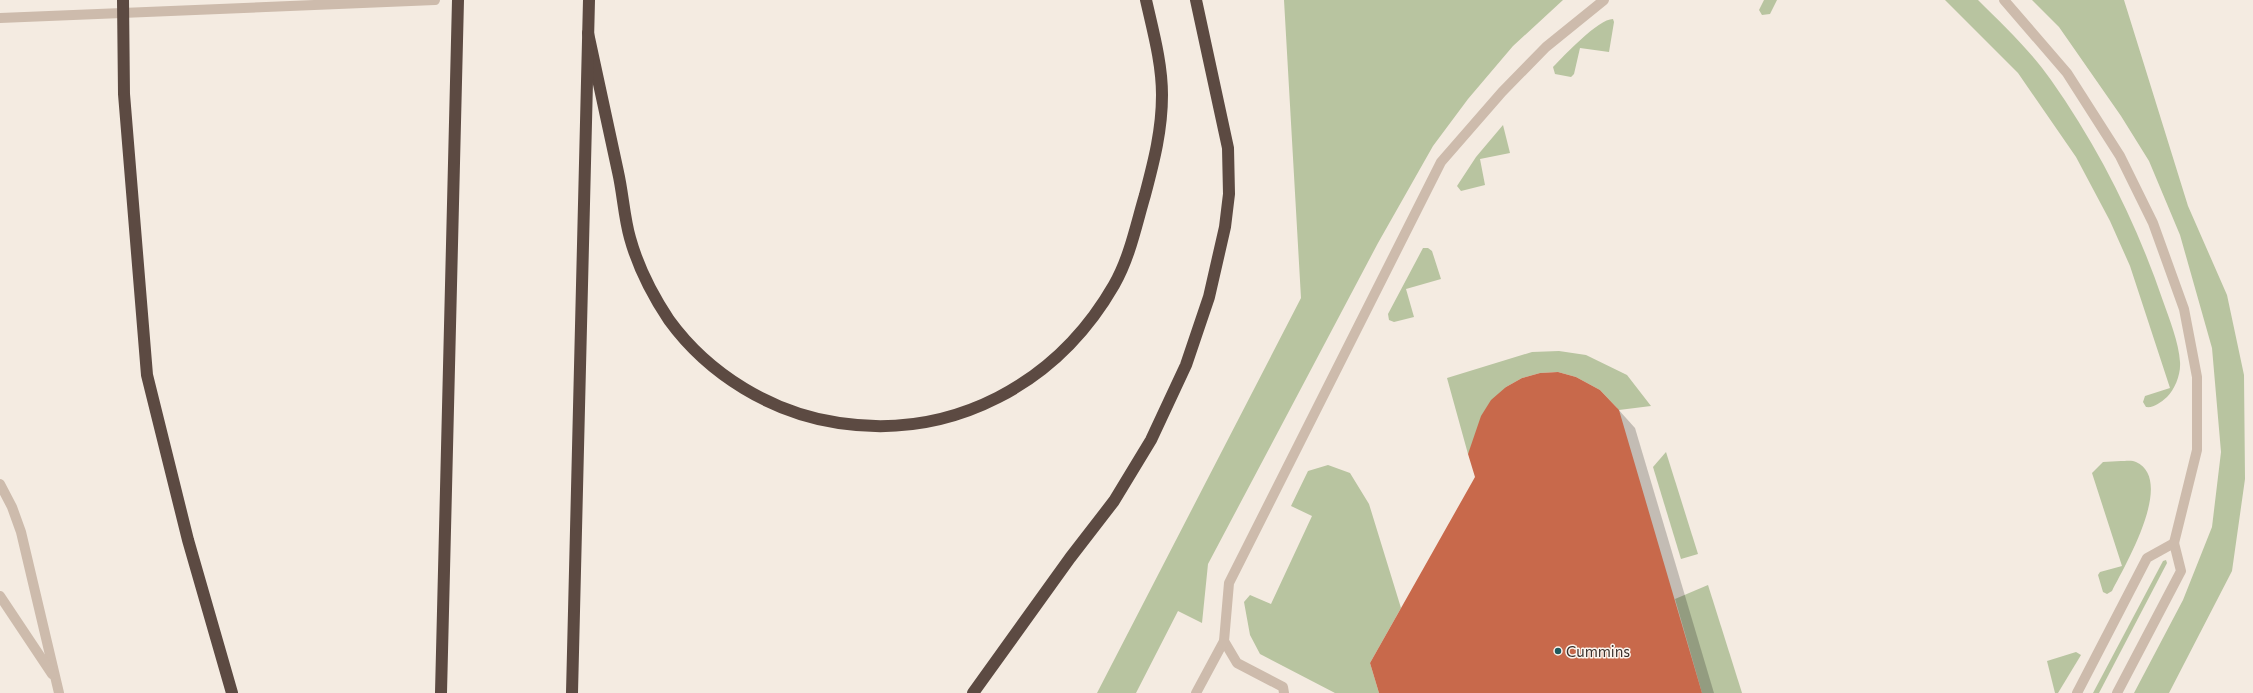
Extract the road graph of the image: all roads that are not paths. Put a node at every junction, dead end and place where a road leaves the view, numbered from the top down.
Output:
1 (123, 0) edge
2 (435, 0) edge
3 (458, 0) edge
4 (589, 0) edge
5 (1146, 0) edge
6 (1196, 0) edge
7 (1604, 0) edge
8 (2004, 0) edge
9 (122, 14) junction
10 (0, 18) edge
11 (588, 34) junction
12 (0, 484) edge
13 (2174, 543) junction
14 (0, 596) edge
15 (1224, 642) junction
16 (56, 680) junction
17 (59, 693) edge
18 (232, 693) edge
19 (441, 693) edge
20 (572, 693) edge
21 (973, 693) edge
22 (1196, 693) edge
23 (1284, 693) edge
24 (2077, 693) edge
25 (2117, 693) edge

1 - 9 highway
2 - 9 street
3 - 19 highway
4 - 11 highway
5 - 11 highway
6 - 21 highway
7 - 15 street
8 - 13 street
9 - 10 street
9 - 18 highway
11 - 20 highway
12 - 16 street
13 - 24 street
13 - 25 street
14 - 16 street
15 - 22 street
15 - 23 street
16 - 17 street

